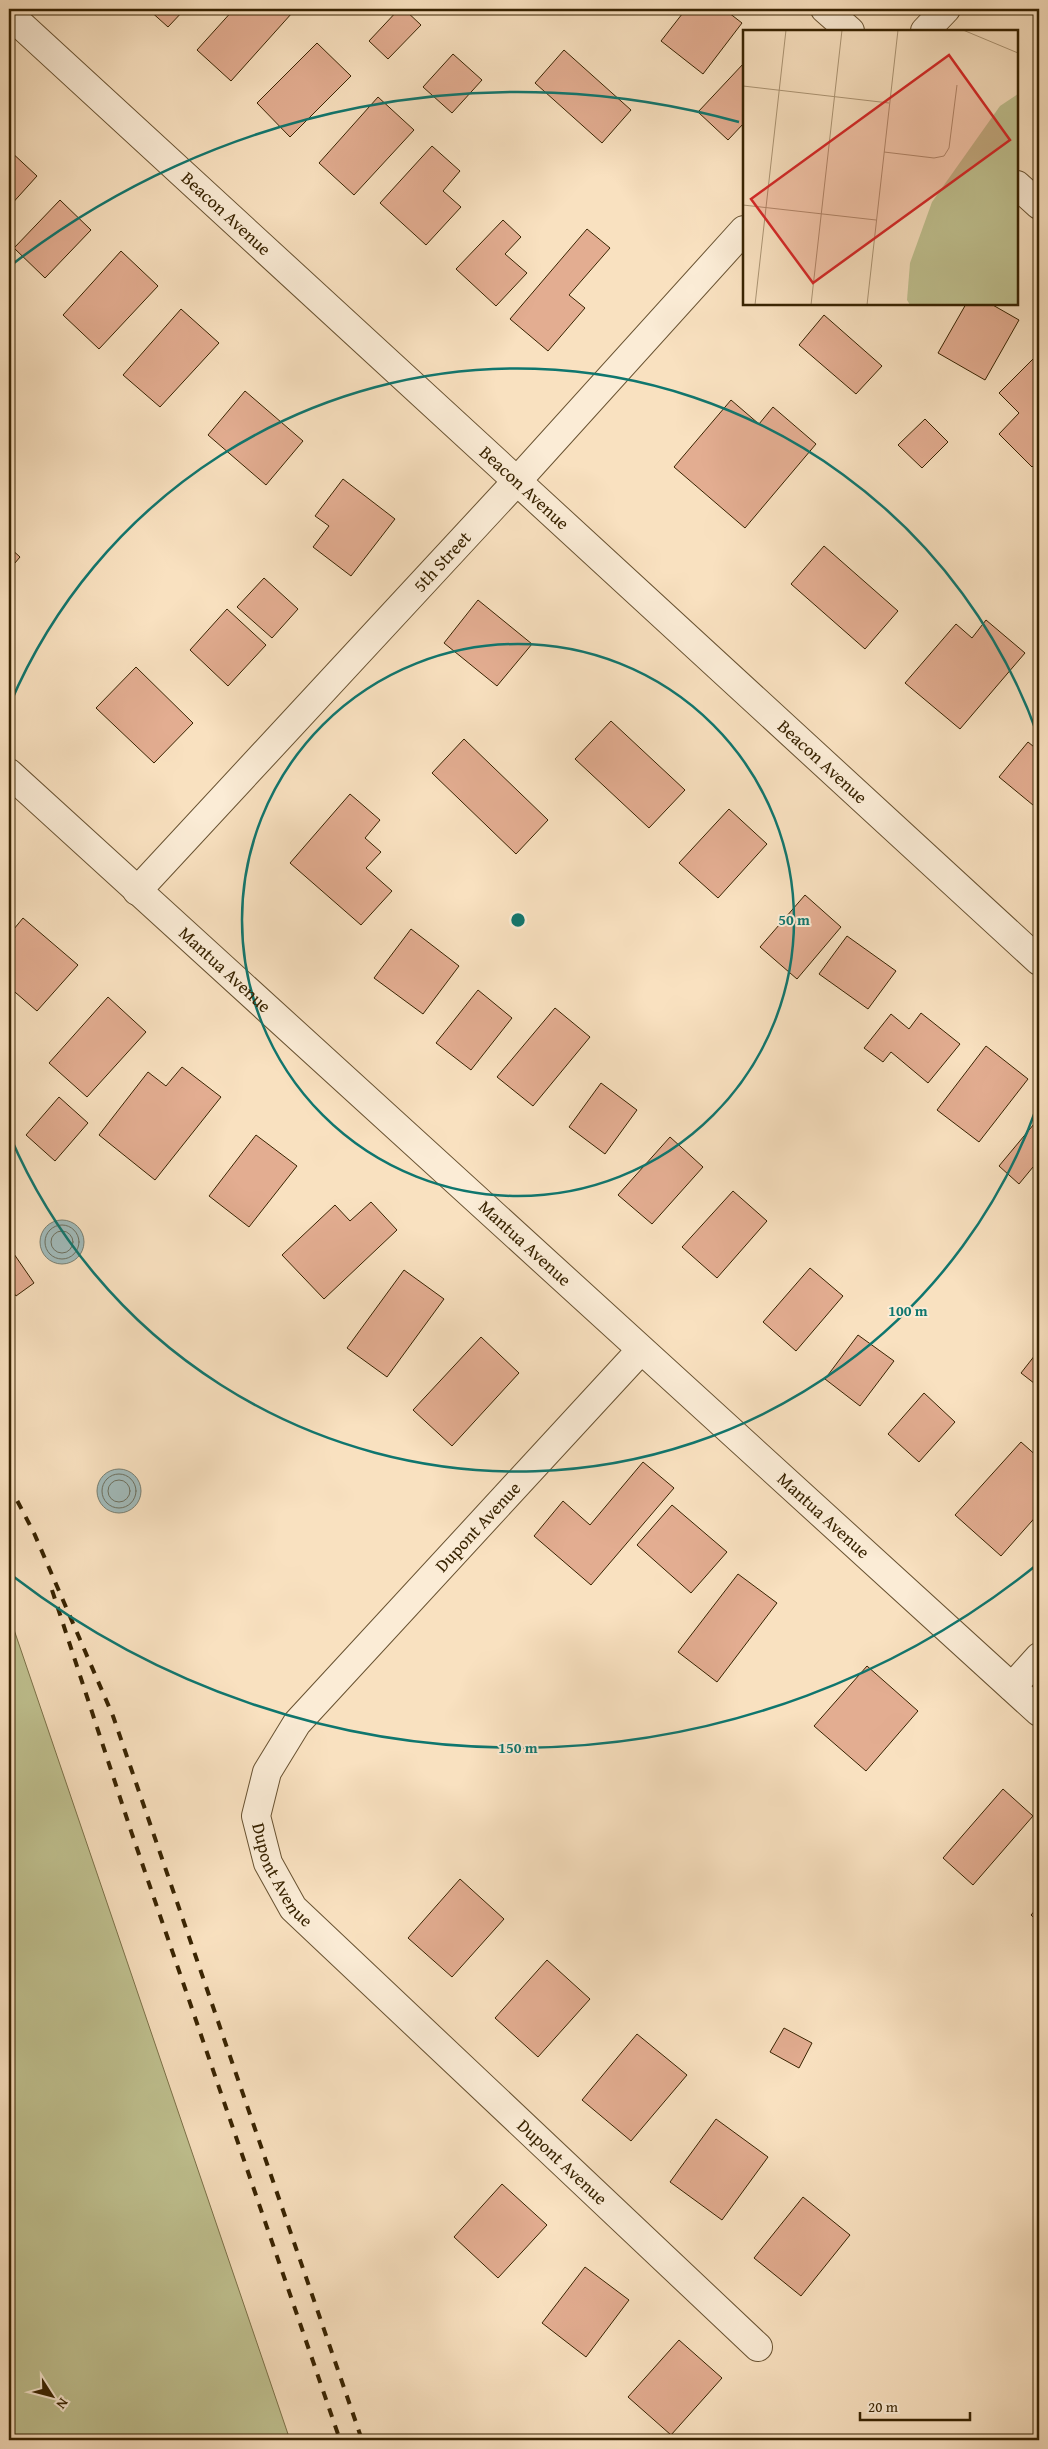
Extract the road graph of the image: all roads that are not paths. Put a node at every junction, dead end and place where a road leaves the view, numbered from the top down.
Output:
1 (825, 9) edge
2 (946, 9) edge
3 (9, 14) edge
4 (849, 30) edge
5 (926, 30) edge
6 (1018, 185) edge
7 (1039, 205) edge
8 (743, 231) edge
9 (517, 481) junction
10 (9, 773) edge
11 (137, 891) junction
12 (1039, 961) edge
13 (640, 1351) junction
14 (1039, 1657) edge
15 (1012, 1687) junction
16 (1039, 1712) edge
17 (758, 2347) dead end

1 - 4 street
2 - 5 street
3 - 9 street, Beacon Avenue
6 - 7 street
8 - 9 street, 5th Street
9 - 11 street, 5th Street
9 - 12 street, Beacon Avenue
10 - 11 street, Mantua Avenue
11 - 13 street, Mantua Avenue
13 - 15 street, Mantua Avenue
13 - 17 street, Dupont Avenue
14 - 15 street
15 - 16 street, Mantua Avenue

